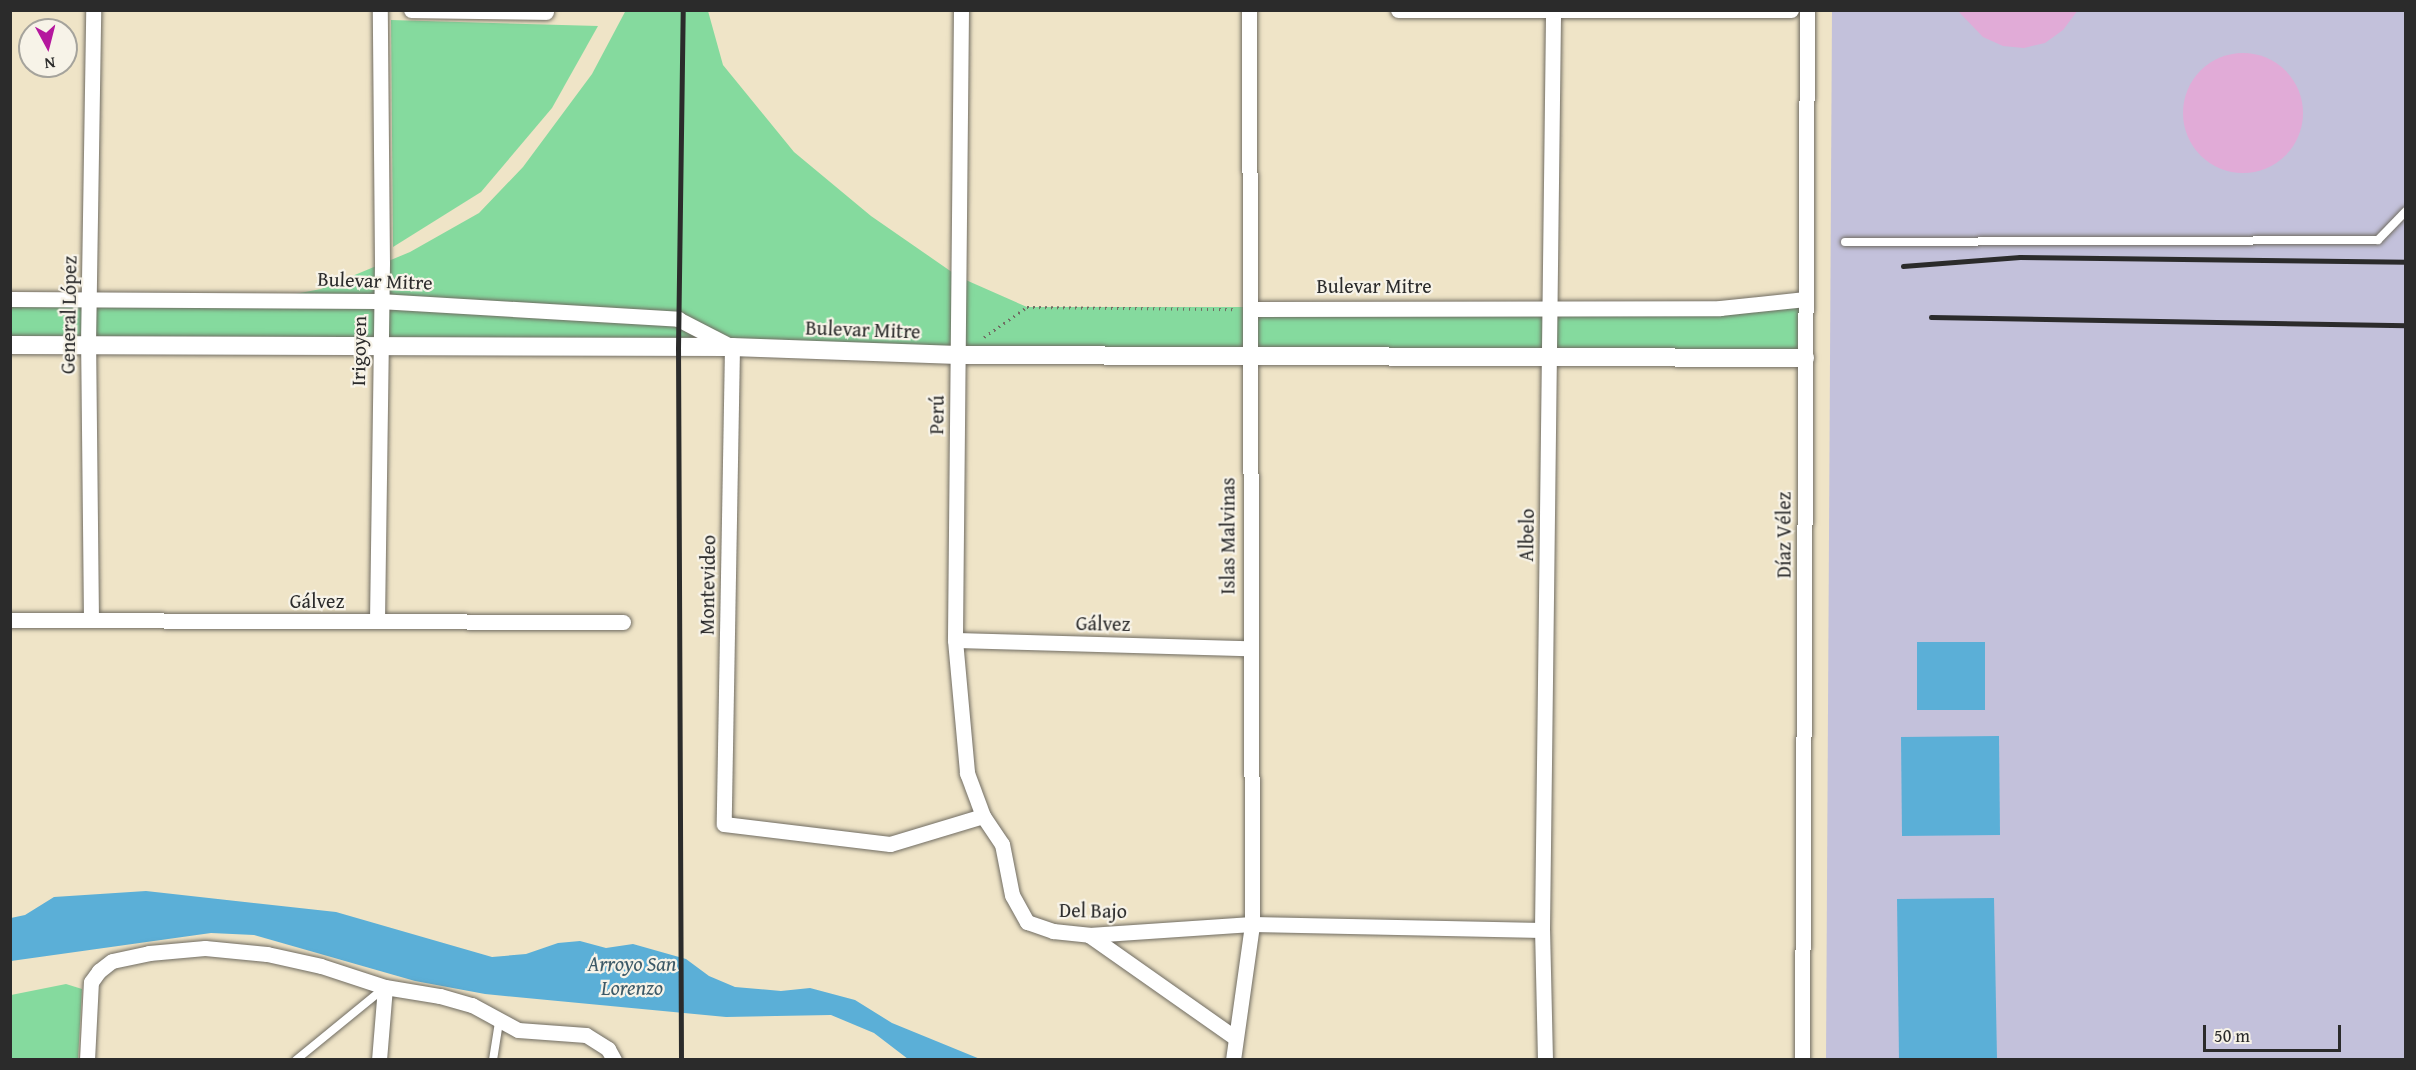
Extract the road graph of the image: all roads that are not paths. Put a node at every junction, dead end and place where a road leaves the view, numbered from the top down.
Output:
1 (93, 10) edge
2 (380, 10) edge
3 (411, 10) edge
4 (961, 10) edge
5 (1249, 10) edge
6 (1398, 10) edge
7 (1791, 10) edge
8 (1807, 10) edge
9 (1553, 11) edge
10 (546, 12) edge
11 (2406, 211) edge
12 (1845, 242) dead end
13 (10, 299) edge
14 (1806, 299) junction
15 (90, 300) junction
16 (380, 301) junction
17 (1551, 307) junction
18 (1252, 309) junction
19 (88, 344) junction
20 (10, 345) edge
21 (379, 345) junction
22 (732, 347) junction
23 (958, 355) junction
24 (1247, 357) junction
25 (1549, 358) junction
26 (1805, 358) junction
27 (10, 620) edge
28 (91, 620) junction
29 (377, 621) junction
30 (623, 622) dead end
31 (955, 640) junction
32 (1249, 648) junction
33 (983, 816) junction
34 (1252, 924) junction
35 (1542, 930) junction
36 (1089, 935) junction
37 (385, 987) junction
38 (499, 1022) junction
39 (1234, 1037) junction
40 (87, 1059) edge
41 (296, 1059) edge
42 (379, 1059) edge
43 (493, 1059) edge
44 (614, 1059) edge
45 (1233, 1059) edge
46 (1545, 1059) edge
47 (1802, 1059) edge

1 - 15 street, General López
2 - 16 street, Irigoyen
3 - 10 street
4 - 23 street, Perú
5 - 18 street, Islas Malvinas
6 - 9 street
7 - 9 street
8 - 14 street, Díaz Vélez
9 - 17 street, Albelo
11 - 12 lane
13 - 15 street, Bulevar Mitre
14 - 17 street, Bulevar Mitre
14 - 26 street, Díaz Vélez
15 - 16 street, Bulevar Mitre
15 - 19 street, General López
16 - 21 street, Irigoyen
16 - 22 street, Bulevar Mitre
17 - 18 street, Bulevar Mitre
17 - 25 street, Albelo
18 - 24 street, Islas Malvinas
19 - 20 street, Bulevar Mitre
19 - 21 street, Bulevar Mitre
19 - 28 street, General López
21 - 22 street, Bulevar Mitre
21 - 29 street, Irigoyen
22 - 23 street, Bulevar Mitre
22 - 33 street, Montevideo
23 - 24 street, Bulevar Mitre
23 - 31 street, Perú
24 - 25 street, Bulevar Mitre
24 - 32 street, Islas Malvinas
25 - 26 street, Bulevar Mitre
25 - 35 street, Albelo
26 - 47 street, Díaz Vélez
27 - 28 street, Gálvez
28 - 29 street, Gálvez
29 - 30 street, Gálvez
31 - 32 street, Gálvez
31 - 33 street, Perú
32 - 34 street, Islas Malvinas
33 - 36 street, Del Bajo
34 - 35 street, Del Bajo
34 - 36 street, Del Bajo
34 - 39 street, Islas Malvinas
35 - 46 street, Albelo
36 - 39 street
37 - 38 street
37 - 40 street
37 - 41 lane
37 - 42 street
38 - 43 lane
38 - 44 street
39 - 45 street, Islas Malvinas

